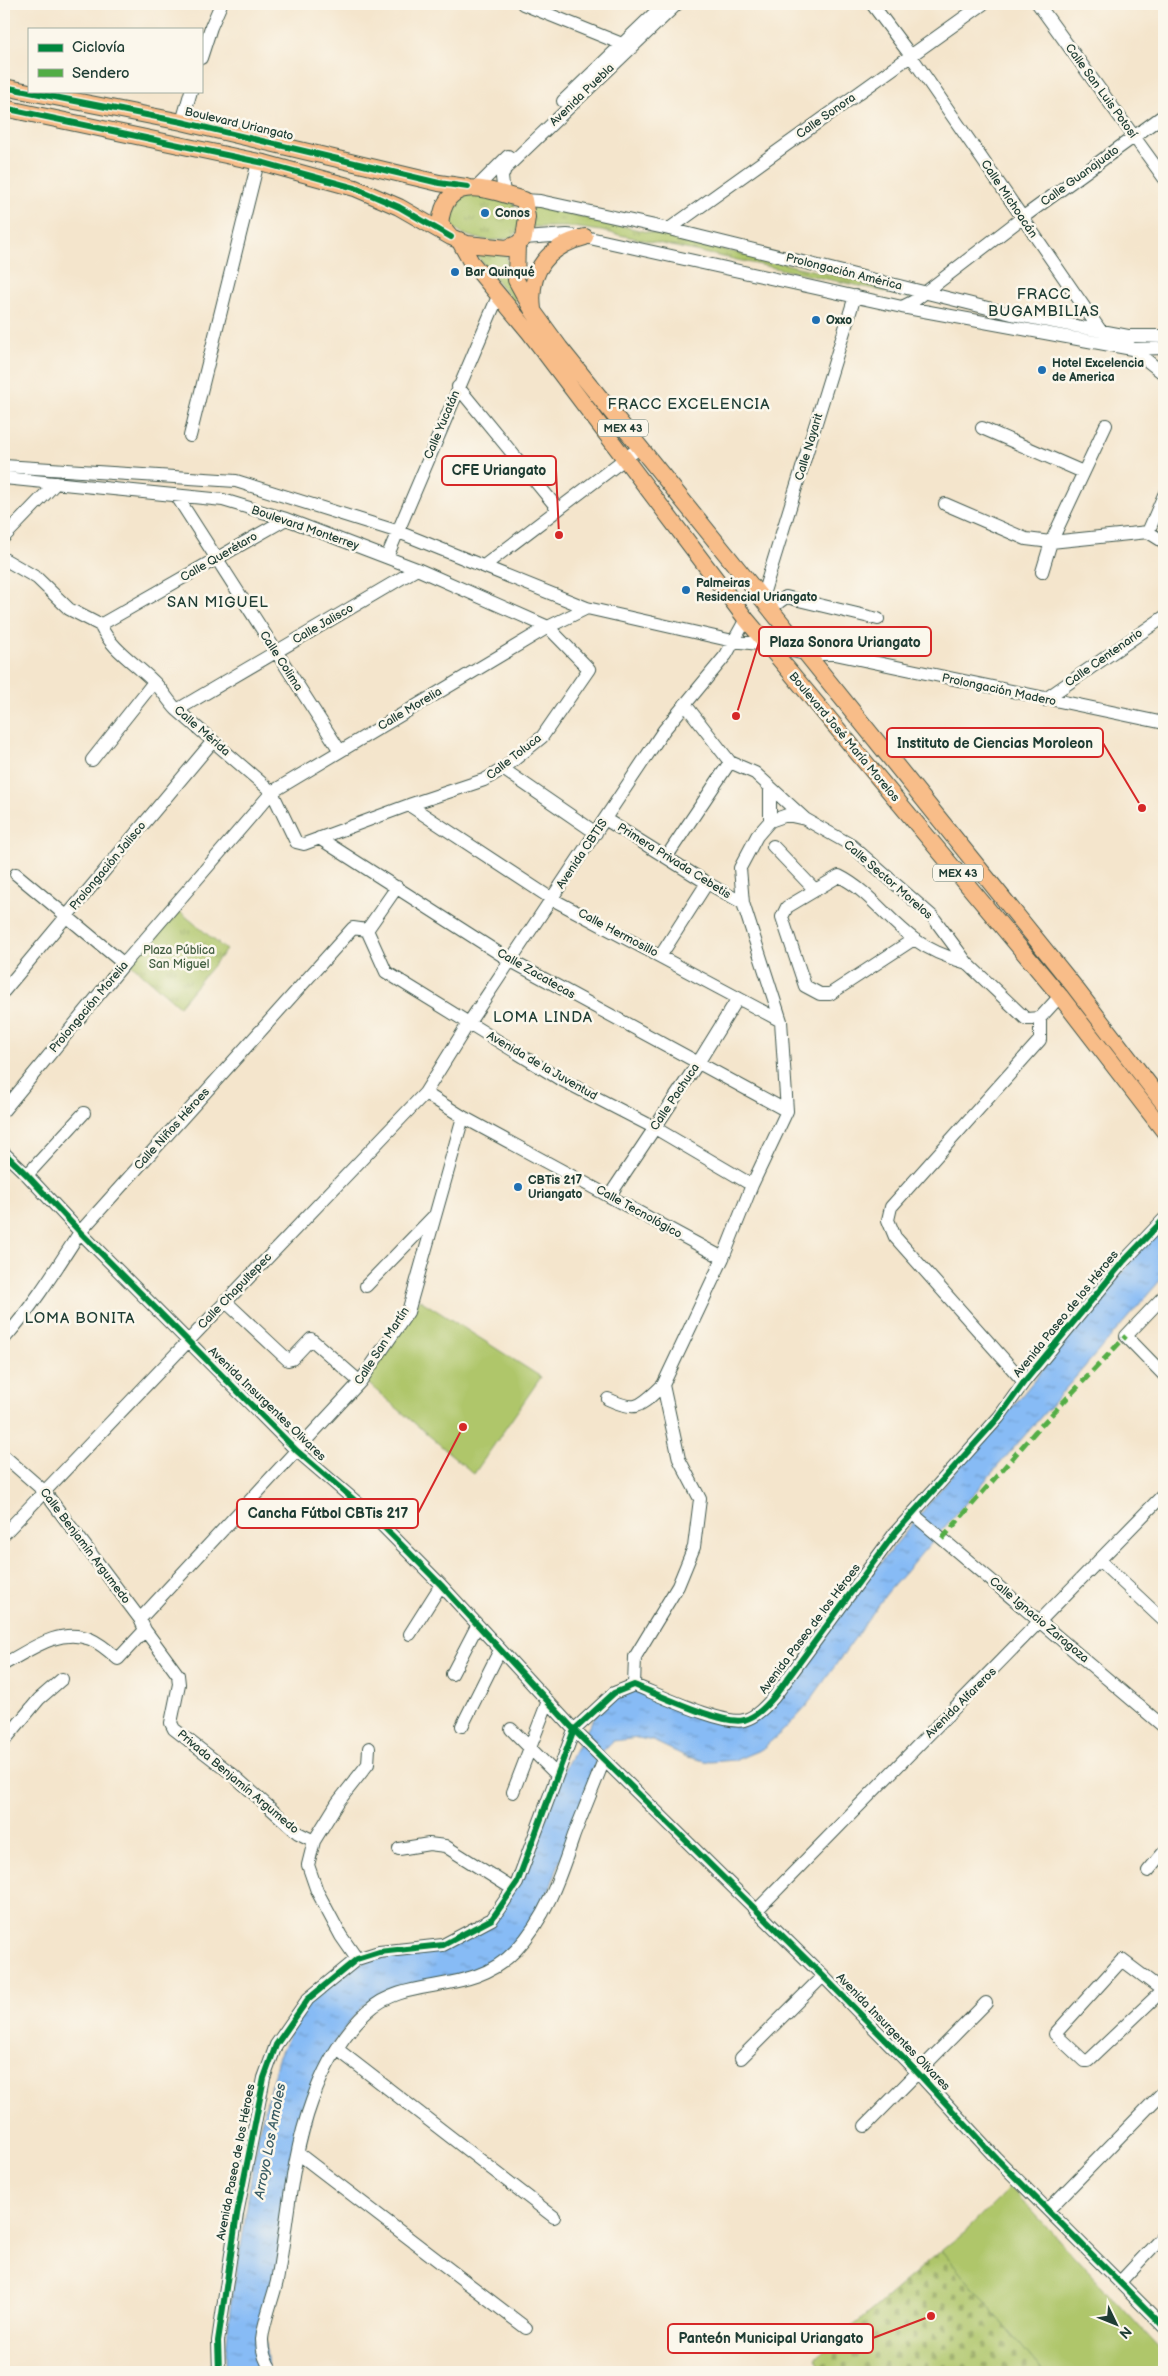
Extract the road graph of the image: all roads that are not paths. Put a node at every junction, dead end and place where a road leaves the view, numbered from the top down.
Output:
1 (221, 4) edge
2 (523, 4) edge
3 (664, 4) edge
4 (677, 4) edge
5 (872, 4) edge
6 (983, 4) edge
7 (1038, 4) edge
8 (626, 46) junction
9 (202, 55) edge
10 (912, 56) junction
11 (4, 87) edge
12 (28, 92) edge
13 (29, 92) edge
14 (191, 92) edge
15 (4, 108) edge
16 (1164, 115) edge
17 (182, 122) junction
18 (1134, 137) junction
19 (258, 162) junction
20 (1164, 178) edge
21 (472, 187) junction
22 (504, 194) junction
23 (524, 200) junction
24 (1022, 218) junction
25 (669, 228) junction
26 (585, 237) junction
27 (455, 239) junction
28 (520, 241) junction
29 (924, 292) junction
30 (499, 294) junction
31 (855, 296) junction
32 (902, 307) junction
33 (533, 311) junction
34 (1100, 330) junction
35 (1164, 336) edge
36 (1164, 348) edge
37 (1132, 349) junction
38 (1164, 374) edge
39 (458, 387) junction
40 (1106, 425) dead end
41 (982, 428) dead end
42 (190, 436) dead end
43 (639, 448) junction
44 (625, 460) junction
45 (4, 466) edge
46 (1083, 472) junction
47 (4, 478) edge
48 (56, 484) junction
49 (176, 495) junction
50 (1164, 495) edge
51 (946, 504) dead end
52 (558, 509) junction
53 (286, 519) junction
54 (396, 532) junction
55 (1148, 532) junction
56 (4, 537) edge
57 (1052, 542) junction
58 (1164, 542) edge
59 (387, 557) junction
60 (216, 558) junction
61 (4, 559) edge
62 (485, 565) junction
63 (417, 569) junction
64 (1042, 572) dead end
65 (563, 598) junction
66 (766, 603) junction
67 (587, 608) junction
68 (1164, 617) edge
69 (564, 619) junction
70 (746, 619) junction
71 (878, 619) dead end
72 (100, 625) junction
73 (548, 627) junction
74 (786, 629) junction
75 (733, 641) junction
76 (767, 645) junction
77 (275, 652) junction
78 (804, 654) junction
79 (834, 654) junction
80 (154, 682) junction
81 (1044, 700) junction
82 (686, 704) junction
83 (177, 710) junction
84 (1164, 723) edge
85 (213, 741) junction
86 (340, 752) junction
87 (92, 760) dead end
88 (730, 762) junction
89 (503, 769) junction
90 (770, 787) junction
91 (272, 792) junction
92 (409, 805) junction
93 (606, 819) junction
94 (805, 819) junction
95 (770, 820) junction
96 (596, 833) junction
97 (319, 838) junction
98 (296, 842) joint
99 (773, 846) dead end
100 (667, 856) junction
101 (16, 874) dead end
102 (707, 883) junction
103 (397, 887) junction
104 (815, 890) junction
105 (552, 899) junction
106 (743, 903) junction
107 (67, 916) junction
108 (367, 930) junction
109 (914, 939) junction
110 (661, 955) junction
111 (511, 961) junction
112 (967, 963) junction
113 (124, 964) junction
114 (4, 991) edge
115 (1060, 996) junction
116 (738, 998) junction
117 (1040, 1018) junction
118 (781, 1021) junction
119 (468, 1024) junction
120 (698, 1063) junction
121 (425, 1093) junction
122 (1164, 1104) edge
123 (4, 1110) edge
124 (788, 1111) junction
125 (84, 1113) dead end
126 (463, 1116) junction
127 (655, 1128) junction
128 (1164, 1131) edge
129 (4, 1154) edge
130 (28, 1175) junction
131 (752, 1185) junction
132 (610, 1195) junction
133 (435, 1215) junction
134 (1164, 1220) edge
135 (80, 1232) junction
136 (723, 1258) junction
137 (366, 1286) dead end
138 (1164, 1296) edge
139 (225, 1301) junction
140 (4, 1339) edge
141 (187, 1342) junction
142 (1164, 1374) edge
143 (360, 1382) junction
144 (1024, 1382) junction
145 (663, 1386) junction
146 (608, 1399) dead end
147 (296, 1451) junction
148 (4, 1456) edge
149 (44, 1491) junction
150 (1164, 1494) edge
151 (914, 1515) junction
152 (4, 1534) edge
153 (1099, 1560) junction
154 (441, 1585) junction
155 (1042, 1621) junction
156 (1164, 1621) edge
157 (142, 1624) junction
158 (477, 1626) junction
159 (410, 1634) dead end
160 (500, 1650) junction
161 (4, 1664) edge
162 (452, 1674) dead end
163 (62, 1679) dead end
164 (634, 1684) junction
165 (548, 1701) junction
166 (462, 1726) dead end
167 (1164, 1727) edge
168 (511, 1728) dead end
169 (576, 1732) junction
170 (4, 1741) edge
171 (369, 1748) dead end
172 (530, 1748) junction
173 (602, 1758) junction
174 (557, 1775) junction
175 (513, 1792) dead end
176 (314, 1841) junction
177 (399, 1849) dead end
178 (1164, 1852) edge
179 (1148, 1871) dead end
180 (513, 1889) junction
181 (756, 1911) junction
182 (358, 1959) junction
183 (823, 1976) junction
184 (1163, 1990) edge
185 (986, 2003) dead end
186 (337, 2049) junction
187 (741, 2058) dead end
188 (918, 2072) junction
189 (1164, 2090) edge
190 (865, 2126) dead end
191 (299, 2154) junction
192 (1048, 2210) junction
193 (554, 2217) dead end
194 (1164, 2235) edge
195 (1120, 2282) junction
196 (1164, 2327) edge
197 (526, 2328) dead end
198 (219, 2372) edge
199 (273, 2372) edge

1 - 9 street
2 - 8 street
3 - 8 street, Avenida Puebla
4 - 8 street, Avenida Puebla
5 - 10 street, Calle Michoacán
6 - 10 street, Calle Sonora
7 - 18 street, Calle San Luis Potosí
8 - 21 street, Avenida Puebla
8 - 22 street, Avenida Puebla
10 - 24 street, Calle Michoacán
10 - 25 street, Calle Sonora
11 - 12 main road, Boulevard Uriangato
13 - 17 main road, Boulevard Uriangato
14 - 17 street
15 - 19 main road
16 - 18 street, Calle Guanajuato
17 - 21 main road, Boulevard Uriangato
18 - 20 street, Calle San Luis Potosí
18 - 24 street, Calle Guanajuato
19 - 27 main road
19 - 42 street
21 - 22 main road
21 - 27 main road, MEX 43
22 - 23 main road
23 - 25 street, Prolongación América
23 - 28 main road, MEX 43
24 - 29 street, Calle Guanajuato
24 - 34 street, Calle Michoacán
25 - 29 street, Prolongación América
26 - 28 street, Prolongación América
26 - 31 street, Prolongación América
26 - 33 main road
27 - 28 main road
27 - 30 main road, Boulevard José María Morelos / MEX 43
28 - 33 main road, Boulevard José María Morelos / MEX 43
29 - 32 street, Calle Guanajuato
29 - 34 street, Prolongación América
30 - 39 street, Calle Yucatán
30 - 44 main road, Boulevard José María Morelos / MEX 43
31 - 32 street, Prolongación América
31 - 66 street, Calle Nayarit
32 - 37 street, Prolongación América
33 - 43 main road, Boulevard José María Morelos / MEX 43
34 - 35 street, Prolongación América
34 - 37 street, Calle Michoacán
36 - 37 street, Prolongación América
37 - 38 street, Calle Michoacán
39 - 52 street
39 - 54 street, Calle Yucatán
40 - 46 street
41 - 46 street
43 - 44 street
43 - 66 main road, Boulevard José María Morelos / MEX 43
44 - 52 street
44 - 70 main road, Boulevard José María Morelos / MEX 43
45 - 54 street, Boulevard Monterrey
46 - 57 street
47 - 48 street, Boulevard Monterrey
48 - 49 street, Boulevard Monterrey
48 - 56 street
49 - 53 street, Boulevard Monterrey
49 - 60 street, Calle Colima
50 - 55 street
51 - 57 street
52 - 62 street
53 - 59 street, Boulevard Monterrey
53 - 60 street, Calle Querétaro
54 - 59 street, Calle Yucatán
54 - 62 street, Boulevard Monterrey
55 - 57 street
55 - 58 street
57 - 64 street
59 - 63 street, Boulevard Monterrey
60 - 72 street, Calle Querétaro
60 - 77 street, Calle Colima
61 - 72 street
62 - 65 street, Boulevard Monterrey
63 - 73 street, Boulevard Monterrey
63 - 77 street, Calle Jalisco
65 - 67 street, Boulevard Monterrey
65 - 69 street
66 - 70 main road
66 - 71 street
66 - 74 main road, Boulevard José María Morelos / MEX 43
67 - 69 street
67 - 75 street, Boulevard Monterrey
68 - 81 street, Calle Centenario
69 - 73 street
70 - 75 street, Avenida CBTIS
70 - 76 main road, Boulevard José María Morelos / MEX 43
72 - 80 street, Calle Mérida
73 - 86 street, Calle Morelia
73 - 89 street, Calle Toluca
74 - 76 main road
74 - 78 main road, Boulevard José María Morelos / MEX 43
74 - 79 street, Prolongación Madero
75 - 76 street, Boulevard Monterrey
75 - 82 street, Avenida CBTIS
76 - 78 street, Boulevard Monterrey
76 - 115 main road, Boulevard José María Morelos / MEX 43
77 - 83 street, Calle Jalisco
77 - 86 street, Calle Colima
78 - 79 street, Prolongación Madero
78 - 122 main road, Boulevard José María Morelos / MEX 43
79 - 81 street, Prolongación Madero
80 - 83 street, Calle Mérida
80 - 87 street
81 - 84 street, Prolongación Madero
82 - 88 street, Calle Sector Morelos
82 - 93 street, Avenida CBTIS
83 - 85 street, Calle Mérida
85 - 91 street, Calle Mérida
85 - 107 street, Prolongación Jalisco
86 - 91 street, Calle Morelia
88 - 90 street, Calle Sector Morelos
88 - 100 street
89 - 92 street, Calle Toluca
89 - 96 street
90 - 94 street, Calle Sector Morelos
90 - 95 street
91 - 98 street, Calle Mérida
91 - 113 street, Prolongación Morelia
92 - 97 street, Calle Toluca
92 - 105 street, Calle Hermosillo
93 - 96 street, Avenida CBTIS
93 - 100 street, Primera Privada Cebetis
94 - 95 street
94 - 112 street, Calle Sector Morelos
95 - 106 street
96 - 105 street, Avenida CBTIS
97 - 98 street, Calle Toluca
97 - 103 street, Calle Zacatecas
99 - 104 street
100 - 102 street, Primera Privada Cebetis
101 - 107 street
102 - 106 street, Primera Privada Cebetis
102 - 110 street
103 - 108 street
103 - 111 street, Calle Zacatecas
104 - 109 street
104 - 109 street
105 - 110 street, Calle Hermosillo
105 - 111 street, Avenida CBTIS
106 - 118 street
107 - 113 street
107 - 114 street, Prolongación Jalisco
108 - 119 street, Avenida de la Juventud
108 - 135 street, Calle Niños Héroes
109 - 112 street
110 - 116 street, Calle Hermosillo
111 - 119 street, Avenida CBTIS
111 - 120 street, Calle Zacatecas
112 - 117 street, Calle Sector Morelos
113 - 123 street, Prolongación Morelia
115 - 117 street
115 - 128 main road, Boulevard José María Morelos / MEX 43
116 - 118 street, Calle Hermosillo
116 - 120 street, Calle Pachuca
117 - 144 street
118 - 124 street
119 - 121 street, Avenida CBTIS
119 - 127 street, Avenida de la Juventud
120 - 124 street, Calle Zacatecas
120 - 127 street, Calle Pachuca
121 - 126 street, Calle Tecnológico
121 - 139 street, Calle Chapultepec
124 - 131 street
125 - 130 street
126 - 132 street, Calle Tecnológico
126 - 133 street, Calle San Martín
127 - 131 street, Avenida de la Juventud
127 - 132 street, Calle Pachuca
129 - 130 street, Avenida Insurgentes Olivares
130 - 135 street, Avenida Insurgentes Olivares
131 - 136 street
132 - 136 street, Calle Tecnológico
133 - 137 street
133 - 143 street, Calle San Martín
134 - 144 street, Avenida Paseo de los Héroes
135 - 140 street, Calle Niños Héroes
135 - 141 street, Avenida Insurgentes Olivares
136 - 145 street
138 - 142 street
139 - 141 street, Calle Chapultepec
139 - 143 street
141 - 147 street, Avenida Insurgentes Olivares
141 - 149 street, Calle Chapultepec
143 - 147 street, Calle San Martín
144 - 151 street, Avenida Paseo de los Héroes
145 - 146 street
145 - 164 street
147 - 154 street, Avenida Insurgentes Olivares
147 - 157 street, Calle San Martín
148 - 149 street, Calle Benjamín Argumedo
149 - 152 street, Calle Chapultepec
149 - 157 street, Calle Benjamín Argumedo
150 - 153 street, Avenida Alfareros
151 - 155 street, Calle Ignacio Zaragoza
151 - 164 street, Avenida Paseo de los Héroes
153 - 155 street, Avenida Alfareros
153 - 156 street
154 - 158 street, Avenida Insurgentes Olivares
154 - 159 street
155 - 167 street, Calle Ignacio Zaragoza
155 - 181 street, Avenida Alfareros
157 - 161 street, Calle San Martín
157 - 176 street, Privada Benjamín Argumedo
158 - 160 street, Avenida Insurgentes Olivares
158 - 162 street
160 - 165 street, Avenida Insurgentes Olivares
160 - 166 street
163 - 170 street
164 - 169 street, Avenida Paseo de los Héroes
165 - 169 street, Avenida Insurgentes Olivares
165 - 172 street
168 - 172 street
169 - 173 street, Avenida Insurgentes Olivares
169 - 174 street, Avenida Paseo de los Héroes
171 - 176 street, Privada Benjamín Argumedo
172 - 174 street
172 - 175 street
173 - 181 street, Avenida Insurgentes Olivares
173 - 186 street
174 - 180 street, Avenida Paseo de los Héroes
176 - 182 street
177 - 180 street
178 - 179 street
180 - 182 street, Avenida Paseo de los Héroes
181 - 183 street, Avenida Insurgentes Olivares
182 - 198 street, Avenida Paseo de los Héroes
183 - 187 street
183 - 188 street, Avenida Insurgentes Olivares
184 - 184 street
185 - 188 street
186 - 191 street
186 - 193 street
188 - 190 street
188 - 192 street, Avenida Insurgentes Olivares
189 - 192 street
191 - 197 street
191 - 199 street
192 - 195 street, Avenida Insurgentes Olivares
194 - 195 street
195 - 196 street, Avenida Insurgentes Olivares

